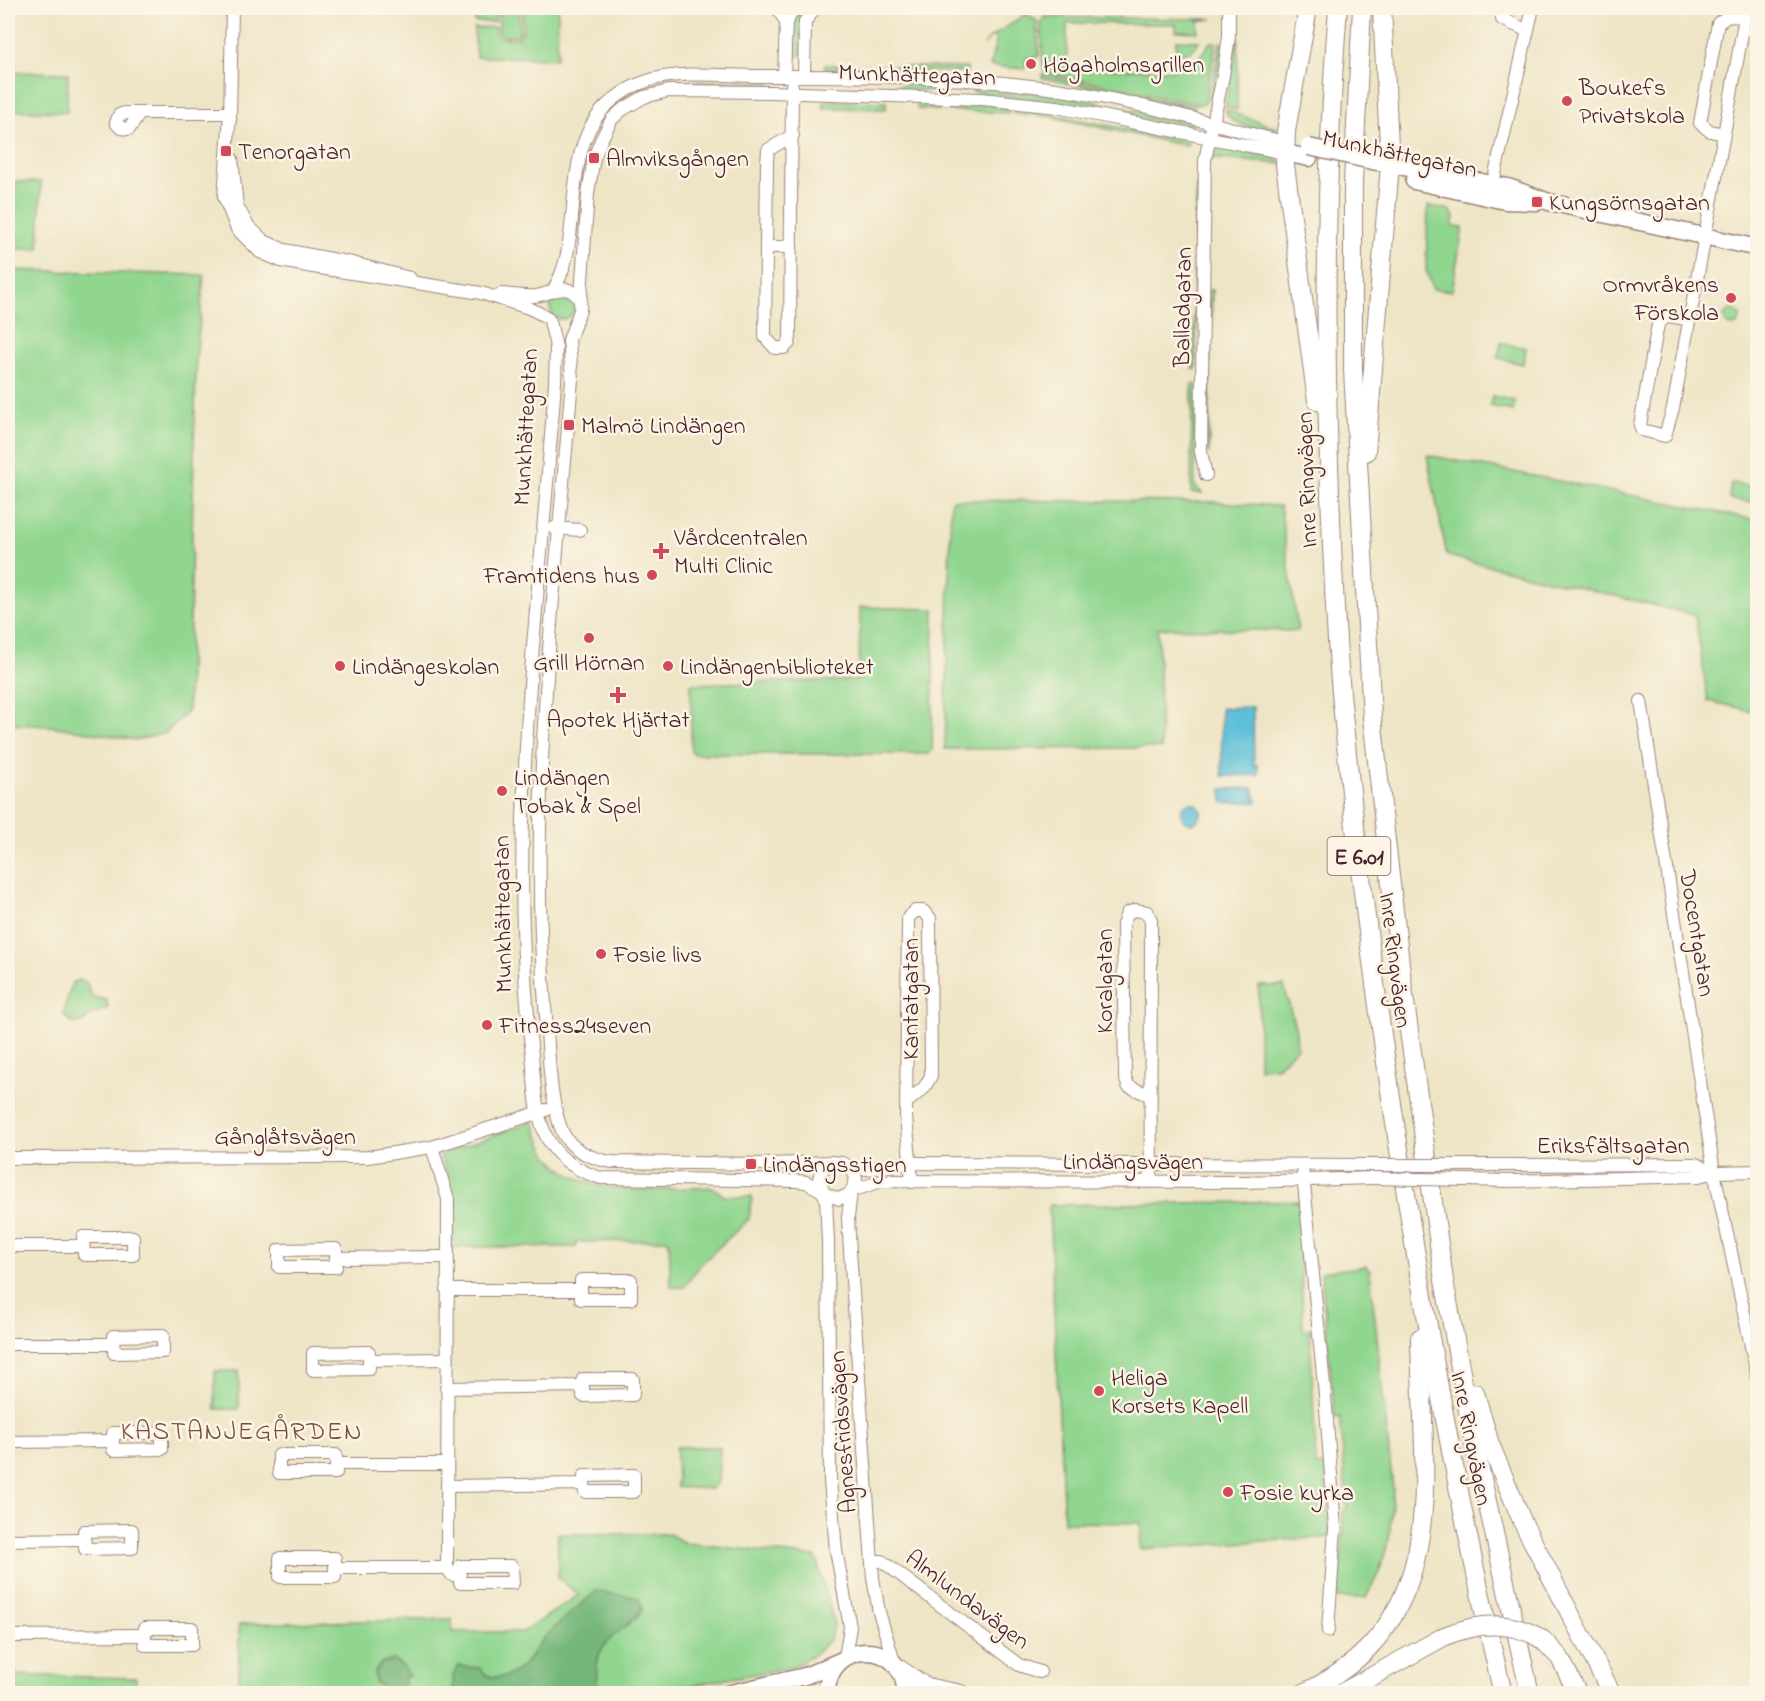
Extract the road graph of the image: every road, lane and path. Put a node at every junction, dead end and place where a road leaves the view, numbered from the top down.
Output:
1 (231, 8) edge
2 (777, 8) edge
3 (795, 8) edge
4 (800, 8) edge
5 (815, 8) edge
6 (1229, 8) edge
7 (1308, 8) edge
8 (1338, 8) edge
9 (1362, 8) edge
10 (1382, 8) edge
11 (1503, 8) edge
12 (1533, 8) edge
13 (786, 22) junction
14 (805, 22) junction
15 (1526, 30) junction
16 (793, 76) junction
17 (792, 93) junction
18 (140, 113) dead end
19 (230, 113) junction
20 (1214, 124) junction
21 (1724, 134) junction
22 (793, 135) junction
23 (1210, 139) junction
24 (1286, 148) junction
25 (1380, 168) junction
26 (1491, 191) junction
27 (1703, 236) junction
28 (767, 247) junction
29 (791, 247) junction
30 (1758, 248) edge
31 (552, 290) junction
32 (481, 293) junction
33 (580, 301) junction
34 (549, 319) junction
35 (1688, 319) junction
36 (576, 320) junction
37 (1206, 475) dead end
38 (543, 528) junction
39 (560, 529) junction
40 (580, 530) dead end
41 (1332, 546) junction
42 (1362, 564) junction
43 (1641, 701) dead end
44 (1151, 1096) junction
45 (907, 1102) junction
46 (556, 1108) junction
47 (539, 1112) junction
48 (432, 1148) junction
49 (8, 1158) edge
50 (833, 1162) junction
51 (1151, 1162) junction
52 (909, 1163) junction
53 (1303, 1163) junction
54 (1414, 1164) joint
55 (851, 1168) junction
56 (1758, 1170) edge
57 (1714, 1172) junction
58 (1416, 1178) joint
59 (1303, 1179) junction
60 (1151, 1181) junction
61 (912, 1182) junction
62 (823, 1192) junction
63 (851, 1192) junction
64 (83, 1245) dead end
65 (8, 1246) edge
66 (447, 1257) junction
67 (336, 1258) dead end
68 (1444, 1280) junction
69 (1419, 1288) junction
70 (447, 1290) junction
71 (581, 1290) dead end
72 (8, 1344) edge
73 (113, 1344) dead end
74 (446, 1359) junction
75 (369, 1360) dead end
76 (1758, 1379) edge
77 (583, 1386) dead end
78 (446, 1388) junction
79 (113, 1441) dead end
80 (8, 1442) edge
81 (336, 1464) dead end
82 (446, 1464) junction
83 (585, 1484) dead end
84 (447, 1486) junction
85 (84, 1539) dead end
86 (8, 1540) edge
87 (872, 1561) junction
88 (335, 1568) dead end
89 (447, 1568) junction
90 (460, 1575) dead end
91 (1328, 1631) dead end
92 (145, 1635) dead end
93 (8, 1636) edge
94 (843, 1659) junction
95 (897, 1667) junction
96 (1040, 1672) dead end
97 (727, 1694) edge
98 (827, 1694) edge
99 (905, 1694) edge
100 (961, 1694) edge
101 (1302, 1694) edge
102 (1340, 1694) edge
103 (1503, 1694) edge
104 (1530, 1694) edge
105 (1578, 1694) edge
106 (1612, 1694) edge

1 - 19 street
2 - 13 street
3 - 13 street
4 - 14 street
5 - 14 street
6 - 20 street, Balladgatan
7 - 24 highway
8 - 41 highway, Inre Ringvägen / E 6.01
9 - 42 highway, Inre Ringvägen / E 6.01
10 - 25 highway
11 - 15 street
12 - 15 street
13 - 16 street
14 - 16 street
15 - 26 street
16 - 17 street
16 - 20 street, Munkhättegatan
16 - 31 street, Munkhättegatan
17 - 22 street
17 - 23 street, Munkhättegatan
17 - 33 street, Munkhättegatan
18 - 19 street
19 - 32 street
20 - 23 street, Balladgatan
20 - 24 street, Munkhättegatan
21 - 21 street
21 - 27 street
22 - 28 street
22 - 29 street
23 - 24 street, Munkhättegatan
23 - 37 street, Balladgatan
24 - 25 main road, Munkhättegatan, bridge
24 - 41 highway
25 - 26 main road, Munkhättegatan
25 - 42 highway
26 - 27 main road, Munkhättegatan
27 - 30 main road, Munkhättegatan
27 - 35 street
28 - 29 street
28 - 29 street
31 - 32 street
31 - 33 street
31 - 34 street, Munkhättegatan
32 - 34 street
33 - 36 street, Munkhättegatan
34 - 36 street, Munkhättegatan
34 - 38 street, Munkhättegatan
35 - 35 street
36 - 39 street, Munkhättegatan
38 - 39 street
38 - 47 street, Munkhättegatan
39 - 40 street
39 - 46 street, Munkhättegatan
41 - 69 highway, Inre Ringvägen / E 6.01
42 - 68 highway, Inre Ringvägen / E 6.01
43 - 57 street, Docentgatan
44 - 44 street, Koralgatan
44 - 51 street, Koralgatan
45 - 45 street, Kantatgatan
45 - 52 street, Kantatgatan
46 - 47 street, Gånglåtsvägen
46 - 50 street, Lindängsvägen
47 - 48 street, Gånglåtsvägen
47 - 62 street, Lindängsvägen
48 - 49 street, Gånglåtsvägen
48 - 66 street
50 - 55 street, Lindängsvägen
50 - 62 street
51 - 52 street, Lindängsvägen
51 - 53 street, Lindängsvägen
51 - 60 street, Koralgatan
52 - 55 street, Lindängsvägen
52 - 61 street, Kantatgatan
53 - 54 street, Lindängsvägen, bridge
53 - 59 street
54 - 57 street, Eriksfältsgatan, bridge
55 - 63 street
56 - 57 street, Eriksfältsgatan
57 - 58 street, Eriksfältsgatan, bridge
57 - 76 street, Docentgatan
58 - 59 street, Lindängsvägen, bridge
59 - 60 street, Lindängsvägen
59 - 91 street
60 - 61 street, Lindängsvägen
61 - 63 street, Lindängsvägen
62 - 63 street, Lindängsvägen
62 - 94 street, Agnesfridsvägen
63 - 87 street, Agnesfridsvägen
64 - 65 street
66 - 67 street
66 - 70 street
68 - 104 highway, Inre Ringvägen / E 6.01
68 - 106 highway
69 - 101 highway
69 - 103 highway, Inre Ringvägen / E 6.01
70 - 71 street
70 - 74 street
72 - 73 street
74 - 75 street
74 - 78 street
77 - 78 street
78 - 82 street
79 - 80 street
81 - 82 street
82 - 84 street
83 - 84 street
84 - 89 street
85 - 86 street
87 - 95 street, Agnesfridsvägen
87 - 96 street, Almlundavägen
88 - 89 street
89 - 90 street
92 - 93 street
94 - 95 main road
94 - 97 main road
94 - 98 main road
95 - 99 main road
95 - 100 highway
102 - 105 highway, bridge

